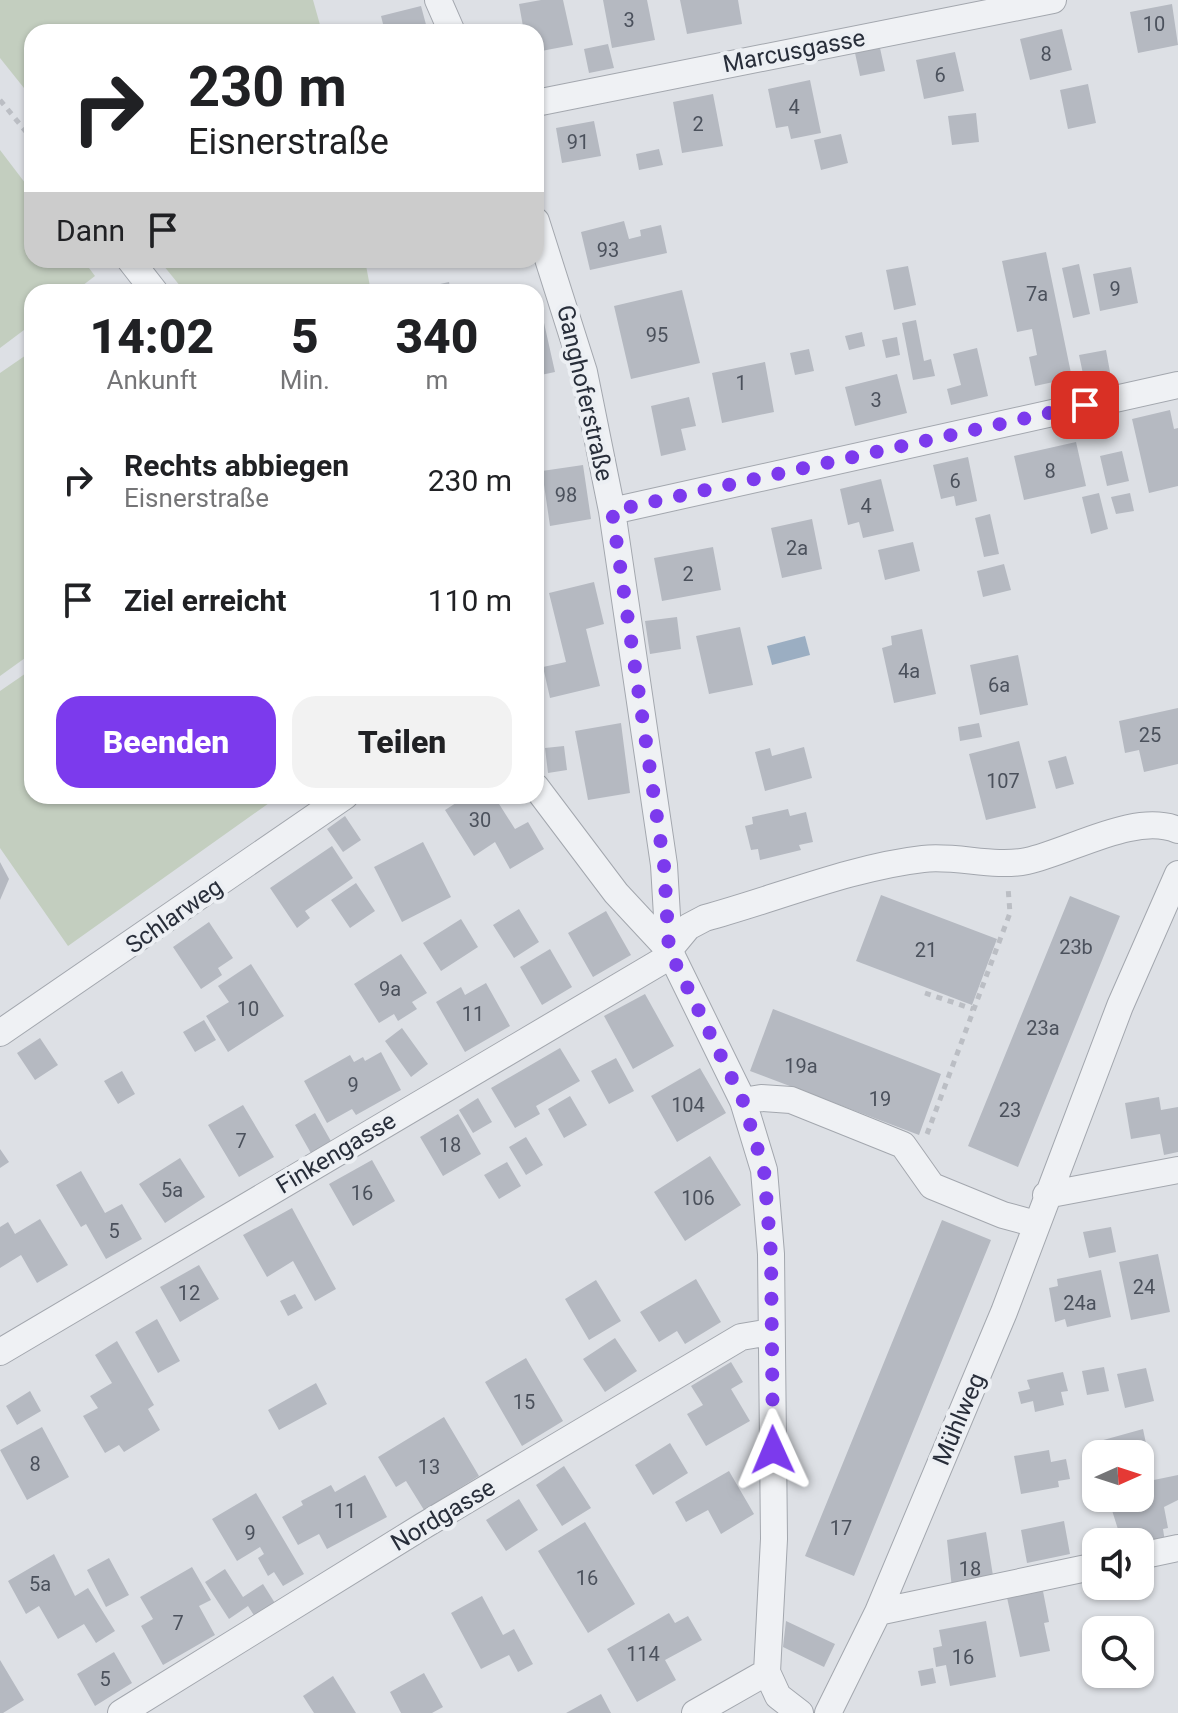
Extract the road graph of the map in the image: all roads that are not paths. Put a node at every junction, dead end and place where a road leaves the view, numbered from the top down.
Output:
1 (438, 0) edge
2 (1053, 0) edge
3 (448, 24) edge
4 (544, 101) edge
5 (544, 246) edge
6 (136, 268) edge
7 (149, 284) edge
8 (1178, 385) edge
9 (612, 511) junction
10 (544, 798) edge
11 (333, 804) edge
12 (1178, 830) edge
13 (1178, 874) edge
14 (670, 952) junction
15 (0, 1033) edge
16 (743, 1101) junction
17 (1178, 1170) edge
18 (1046, 1195) junction
19 (1036, 1224) junction
20 (771, 1332) junction
21 (0, 1352) edge
22 (1178, 1548) edge
23 (1154, 1553) edge
24 (1082, 1569) edge
25 (878, 1612) junction
26 (767, 1672) junction
27 (121, 1713) edge
28 (695, 1713) edge
29 (800, 1713) edge
30 (828, 1713) edge

1 - 3 street
2 - 4 street, Marcusgasse
5 - 9 street, Ganghoferstraße
6 - 7 street
8 - 9 street
9 - 14 street, Ganghoferstraße
10 - 14 street
11 - 15 street, Schlarweg
12 - 14 street
13 - 18 street, Mühlweg
14 - 16 street, Ganghoferstraße
14 - 21 street, Finkengasse
16 - 19 street
16 - 20 street, Ganghoferstraße
17 - 18 street
18 - 19 street, Mühlweg
19 - 25 street, Mühlweg
20 - 26 street, Ganghoferstraße
20 - 27 street, Nordgasse
22 - 23 street
24 - 25 street
25 - 30 street, Mühlweg
26 - 28 street
26 - 29 street

